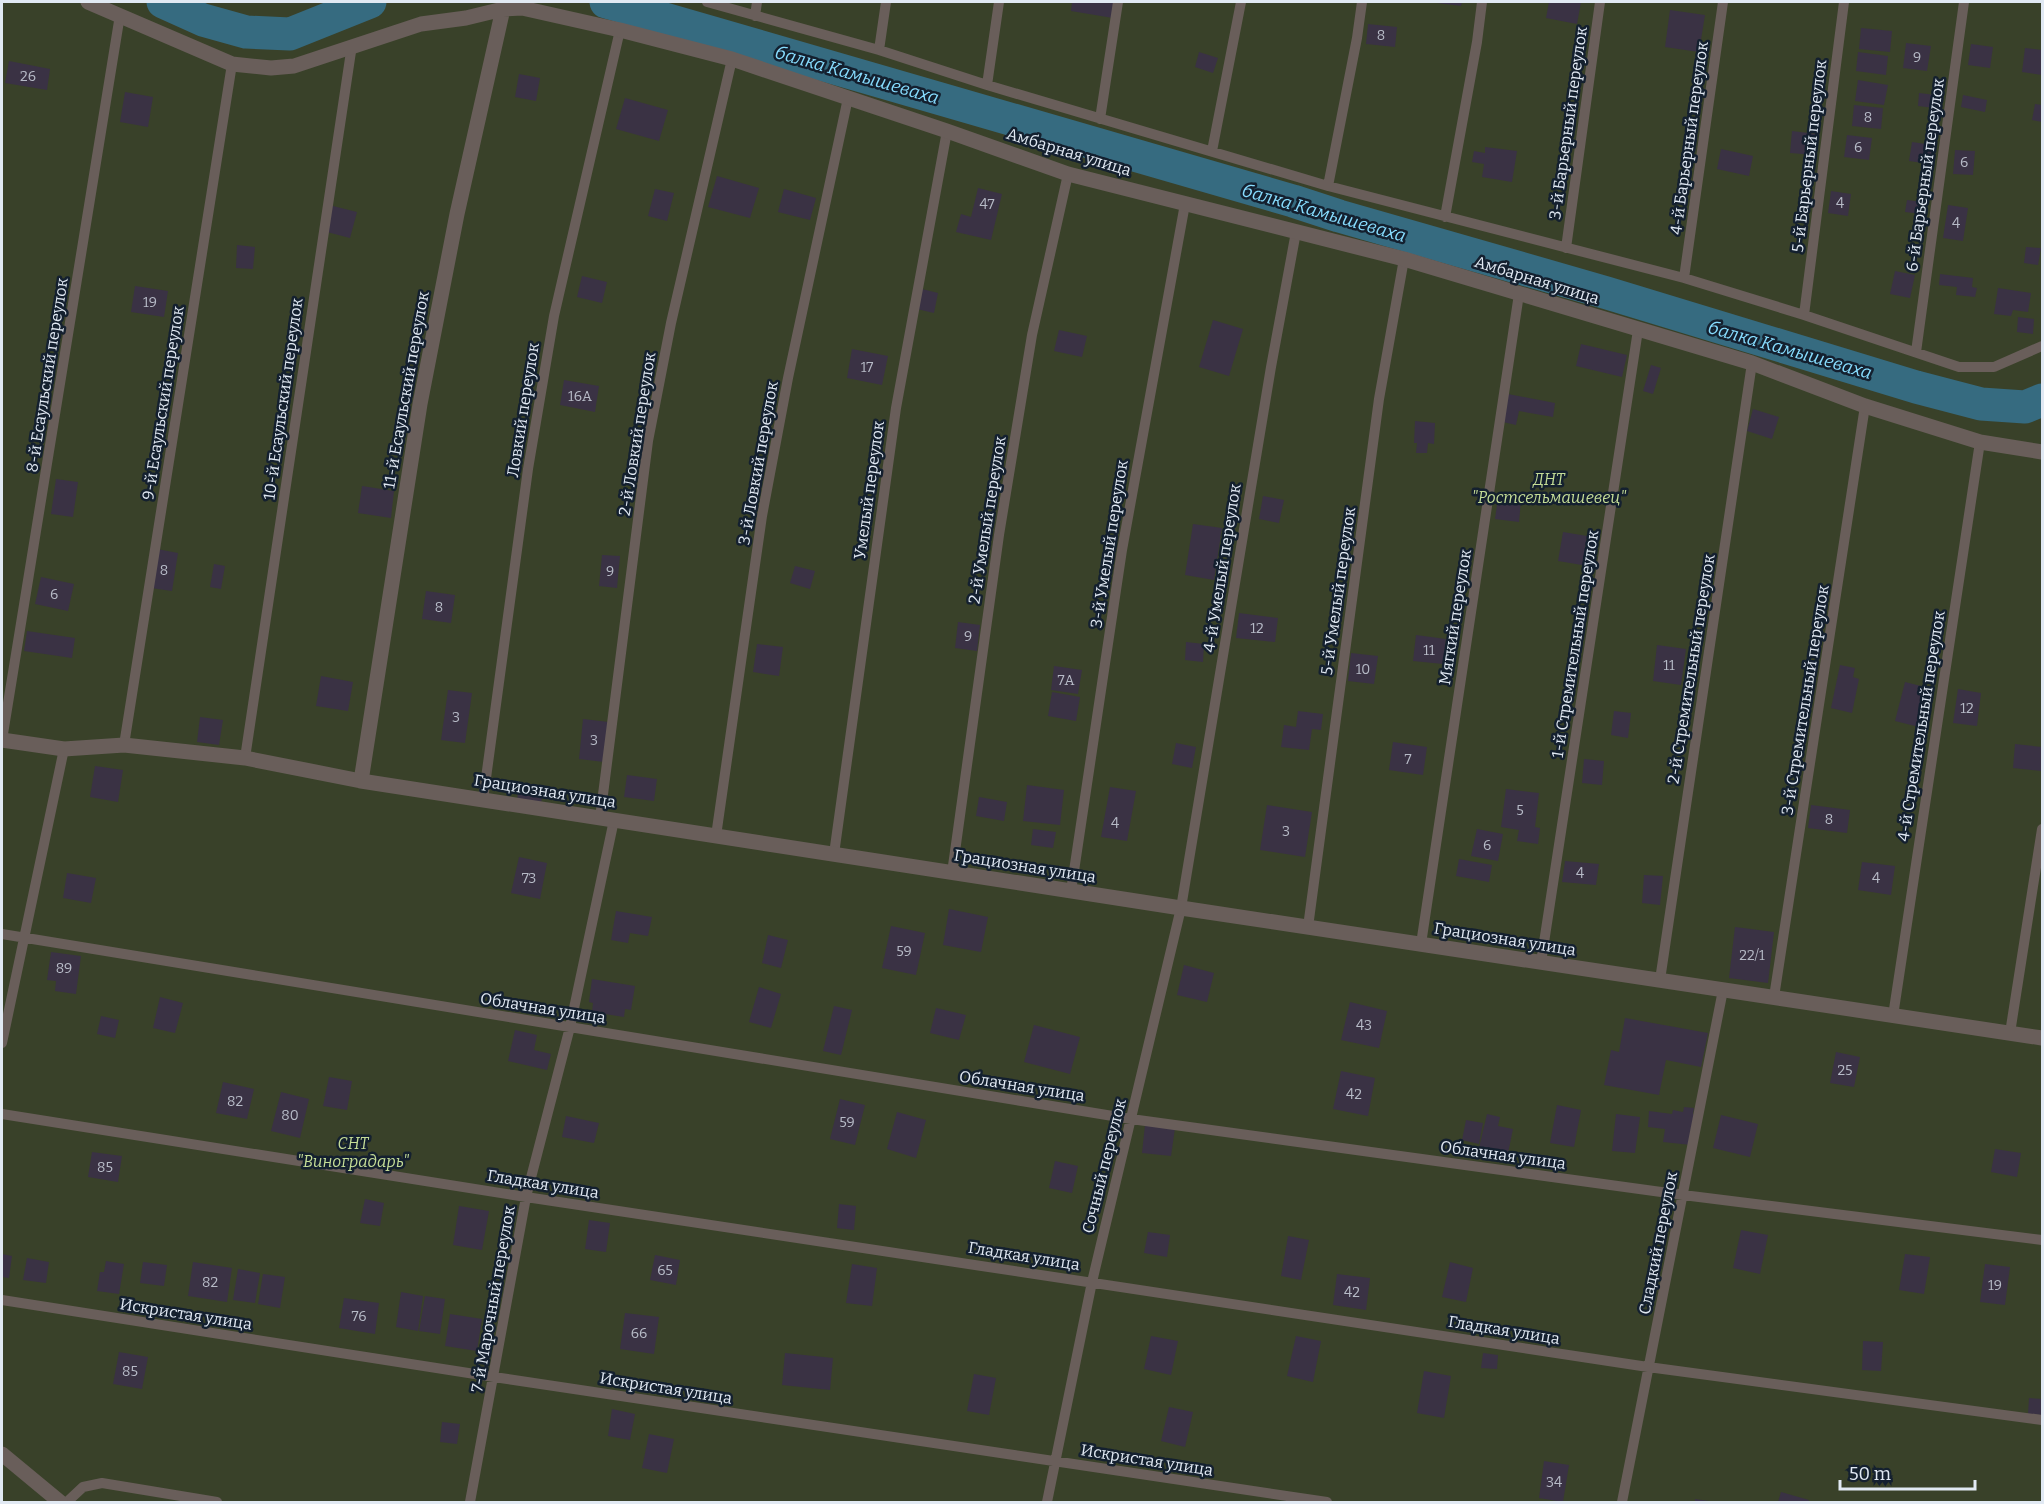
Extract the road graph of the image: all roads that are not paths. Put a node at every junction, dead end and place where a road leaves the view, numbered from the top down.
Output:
1 (88, 2) edge
2 (707, 2) edge
3 (757, 2) edge
4 (886, 2) edge
5 (999, 2) edge
6 (1118, 2) edge
7 (1241, 2) edge
8 (1362, 2) edge
9 (1482, 2) edge
10 (1600, 2) edge
11 (1724, 2) edge
12 (1844, 2) edge
13 (1964, 2) edge
14 (503, 9) junction
15 (120, 15) junction
16 (755, 16) junction
17 (620, 30) junction
18 (352, 45) junction
19 (879, 50) junction
20 (732, 59) junction
21 (232, 64) junction
22 (987, 85) junction
23 (848, 98) junction
24 (1100, 119) junction
25 (947, 131) junction
26 (1212, 151) junction
27 (1068, 174) junction
28 (1328, 186) junction
29 (1185, 204) junction
30 (1445, 218) junction
31 (1296, 232) junction
32 (1566, 248) junction
33 (1404, 259) junction
34 (1684, 278) junction
35 (1519, 294) junction
36 (1804, 315) junction
37 (1638, 330) junction
38 (2042, 345) edge
39 (1916, 352) junction
40 (1752, 363) junction
41 (1865, 406) junction
42 (1980, 442) junction
43 (2043, 452) edge
44 (2, 740) edge
45 (124, 745) junction
46 (64, 749) junction
47 (245, 758) junction
48 (362, 782) junction
49 (483, 800) junction
50 (607, 819) junction
51 (2043, 830) edge
52 (716, 836) junction
53 (834, 854) junction
54 (952, 873) junction
55 (1071, 891) junction
56 (1180, 908) junction
57 (1308, 927) junction
58 (2, 934) edge
59 (25, 938) junction
60 (1421, 944) junction
61 (1541, 962) junction
62 (1660, 980) junction
63 (1723, 990) junction
64 (1774, 998) junction
65 (1893, 1016) junction
66 (570, 1027) junction
67 (2010, 1033) junction
68 (2043, 1038) edge
69 (2, 1043) edge
70 (2, 1114) edge
71 (1131, 1119) junction
72 (1683, 1195) junction
73 (526, 1197) junction
74 (2043, 1240) edge
75 (1092, 1282) junction
76 (2, 1300) edge
77 (1648, 1367) junction
78 (494, 1377) junction
79 (2043, 1420) edge
80 (2, 1454) edge
81 (1056, 1462) junction
82 (60, 1503) edge
83 (67, 1503) edge
84 (217, 1503) edge
85 (470, 1503) edge
86 (1047, 1503) edge
87 (1327, 1503) edge
88 (1622, 1503) edge

1 - 15 street, Амбарная улица
2 - 16 lane
3 - 16 lane
4 - 19 lane
5 - 22 lane
6 - 24 lane
7 - 26 lane
8 - 28 lane
9 - 30 lane
10 - 32 lane, 3-й Барьерный переулок
11 - 34 lane, 4-й Барьерный переулок
12 - 36 lane, 5-й Барьерный переулок
13 - 39 lane, 6-й Барьерный переулок
14 - 17 street, Амбарная улица
14 - 18 street, Амбарная улица
14 - 48 street, 11-й Есаульский переулок
15 - 21 street, Амбарная улица
15 - 44 lane, 8-й Есаульский переулок
16 - 19 lane
17 - 20 street, Амбарная улица
17 - 49 lane, Ловкий переулок
18 - 21 street, Амбарная улица
18 - 47 lane, 10-й Есаульский переулок
19 - 22 lane
20 - 23 street, Амбарная улица
20 - 50 lane, 2-й Ловкий переулок
21 - 45 lane, 9-й Есаульский переулок
22 - 24 lane
23 - 25 street, Амбарная улица
23 - 52 lane, 3-й Ловкий переулок
24 - 26 lane
25 - 27 street, Амбарная улица
25 - 53 lane, Умелый переулок
26 - 28 lane
27 - 29 street, Амбарная улица
27 - 54 lane, 2-й Умелый переулок
28 - 30 lane
29 - 31 street, Амбарная улица
29 - 55 lane, 3-й Умелый переулок
30 - 32 lane
31 - 33 street, Амбарная улица
31 - 56 lane, 4-й Умелый переулок
32 - 34 lane
33 - 35 street, Амбарная улица
33 - 57 lane, 5-й Умелый переулок
34 - 36 lane
35 - 37 street, Амбарная улица
35 - 60 lane, Мягкий переулок
36 - 39 lane
37 - 40 street, Амбарная улица
37 - 61 lane, 1-й Стремительный переулок
38 - 39 lane
40 - 41 street, Амбарная улица
40 - 62 lane, 2-й Стремительный переулок
41 - 42 street, Амбарная улица
41 - 64 lane, 3-й Стремительный переулок
42 - 43 street, Амбарная улица
42 - 65 lane, 4-й Стремительный переулок
44 - 46 street, Грациозная улица
45 - 46 street, Грациозная улица
45 - 47 street, Грациозная улица
46 - 59 lane
47 - 48 street, Грациозная улица
48 - 49 street, Грациозная улица
49 - 50 street, Грациозная улица
50 - 52 street, Грациозная улица
50 - 66 lane, 7-й Марочный переулок
51 - 67 lane
52 - 53 street, Грациозная улица
53 - 54 street, Грациозная улица
54 - 55 street, Грациозная улица
55 - 56 street, Грациозная улица
56 - 57 street, Грациозная улица
56 - 71 lane, Сочный переулок
57 - 60 street, Грациозная улица
58 - 59 lane, Облачная улица
59 - 66 lane, Облачная улица
59 - 69 lane
60 - 61 street, Грациозная улица
61 - 62 street, Грациозная улица
62 - 63 street, Грациозная улица
63 - 64 street, Грациозная улица
63 - 72 lane, Сладкий переулок
64 - 65 street, Грациозная улица
65 - 67 street, Грациозная улица
66 - 71 lane, Облачная улица
66 - 73 lane, 7-й Марочный переулок
67 - 68 street, Грациозная улица
70 - 73 lane, Гладкая улица
71 - 72 lane, Облачная улица
71 - 75 lane, Сочный переулок
72 - 74 lane, Облачная улица
72 - 77 lane, Сладкий переулок
73 - 75 lane, Гладкая улица
73 - 78 lane, 7-й Марочный переулок
75 - 77 lane, Гладкая улица
75 - 81 lane, Сочный переулок
76 - 78 lane, Искристая улица
77 - 79 lane, Гладкая улица
77 - 88 lane, Сладкий переулок
78 - 81 lane, Искристая улица
78 - 85 lane, 7-й Марочный переулок
80 - 82 street
81 - 86 lane, Сочный переулок
81 - 87 lane, Искристая улица
83 - 84 lane

